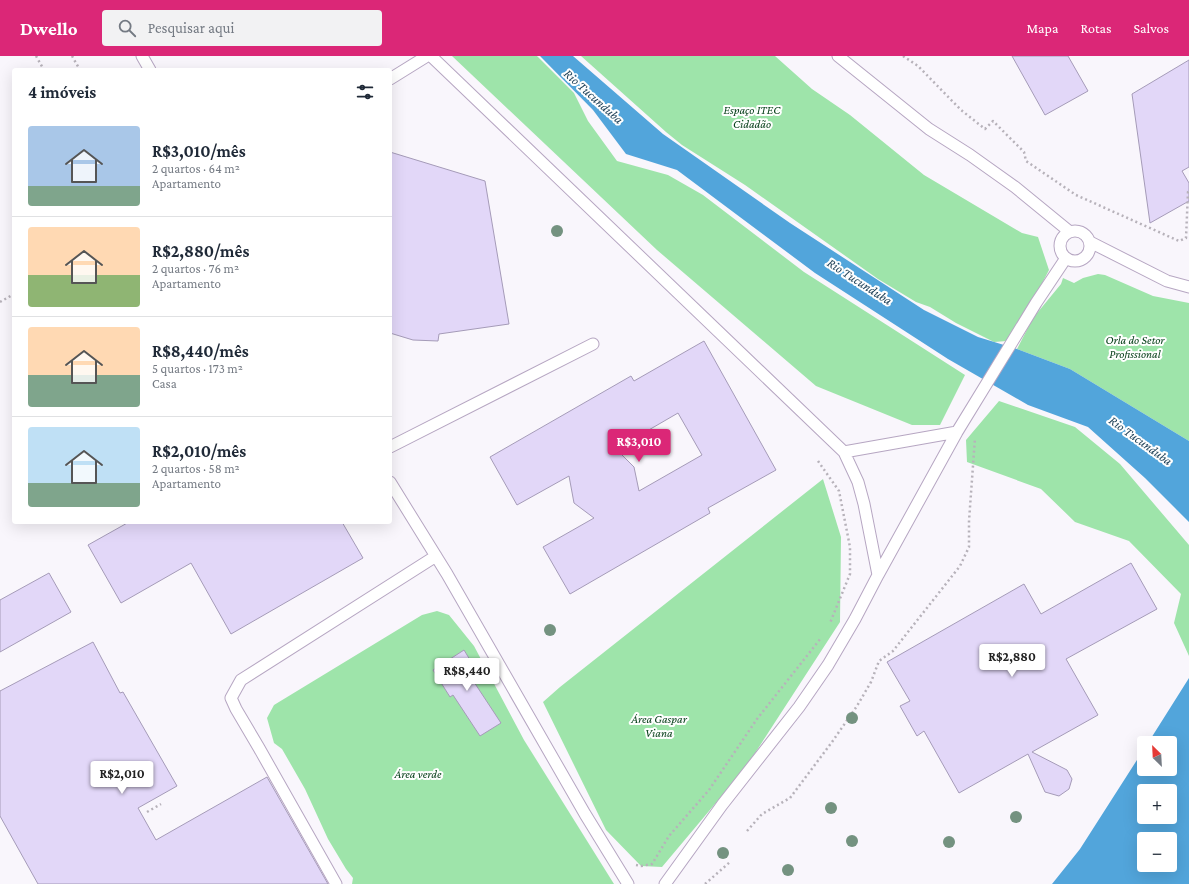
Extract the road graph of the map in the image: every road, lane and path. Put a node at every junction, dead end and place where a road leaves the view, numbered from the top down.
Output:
1 (36, 56) edge
2 (72, 56) edge
3 (142, 56) edge
4 (427, 56) edge
5 (431, 56) edge
6 (838, 56) edge
7 (903, 56) edge
8 (43, 68) edge
9 (79, 68) edge
10 (149, 68) edge
11 (392, 78) edge
12 (1189, 191) edge
13 (1070, 232) junction
14 (1090, 242) junction
15 (1066, 258) junction
16 (1189, 287) edge
17 (12, 295) edge
18 (0, 302) edge
19 (593, 344) dead end
20 (957, 432) junction
21 (975, 436) dead end
22 (392, 446) edge
23 (844, 452) junction
24 (818, 461) dead end
25 (392, 485) edge
26 (436, 556) junction
27 (878, 575) junction
28 (827, 630) dead end
29 (823, 636) dead end
30 (161, 804) dead end
31 (147, 812) dead end
32 (747, 831) dead end
33 (730, 862) dead end
34 (635, 865) dead end
35 (336, 884) edge
36 (628, 884) edge
37 (665, 884) edge
38 (705, 884) edge

1 - 8 path
2 - 9 path
3 - 10 lane
4 - 11 lane
5 - 23 lane
6 - 13 lane
7 - 12 path
13 - 14 lane
13 - 15 lane
14 - 15 lane
14 - 16 lane
15 - 20 lane
17 - 18 path
19 - 22 lane
20 - 23 lane
20 - 27 lane
21 - 32 path
23 - 27 lane
24 - 28 path
25 - 26 lane
26 - 35 lane
26 - 36 lane
27 - 37 lane
29 - 34 path
30 - 31 path
33 - 38 path

